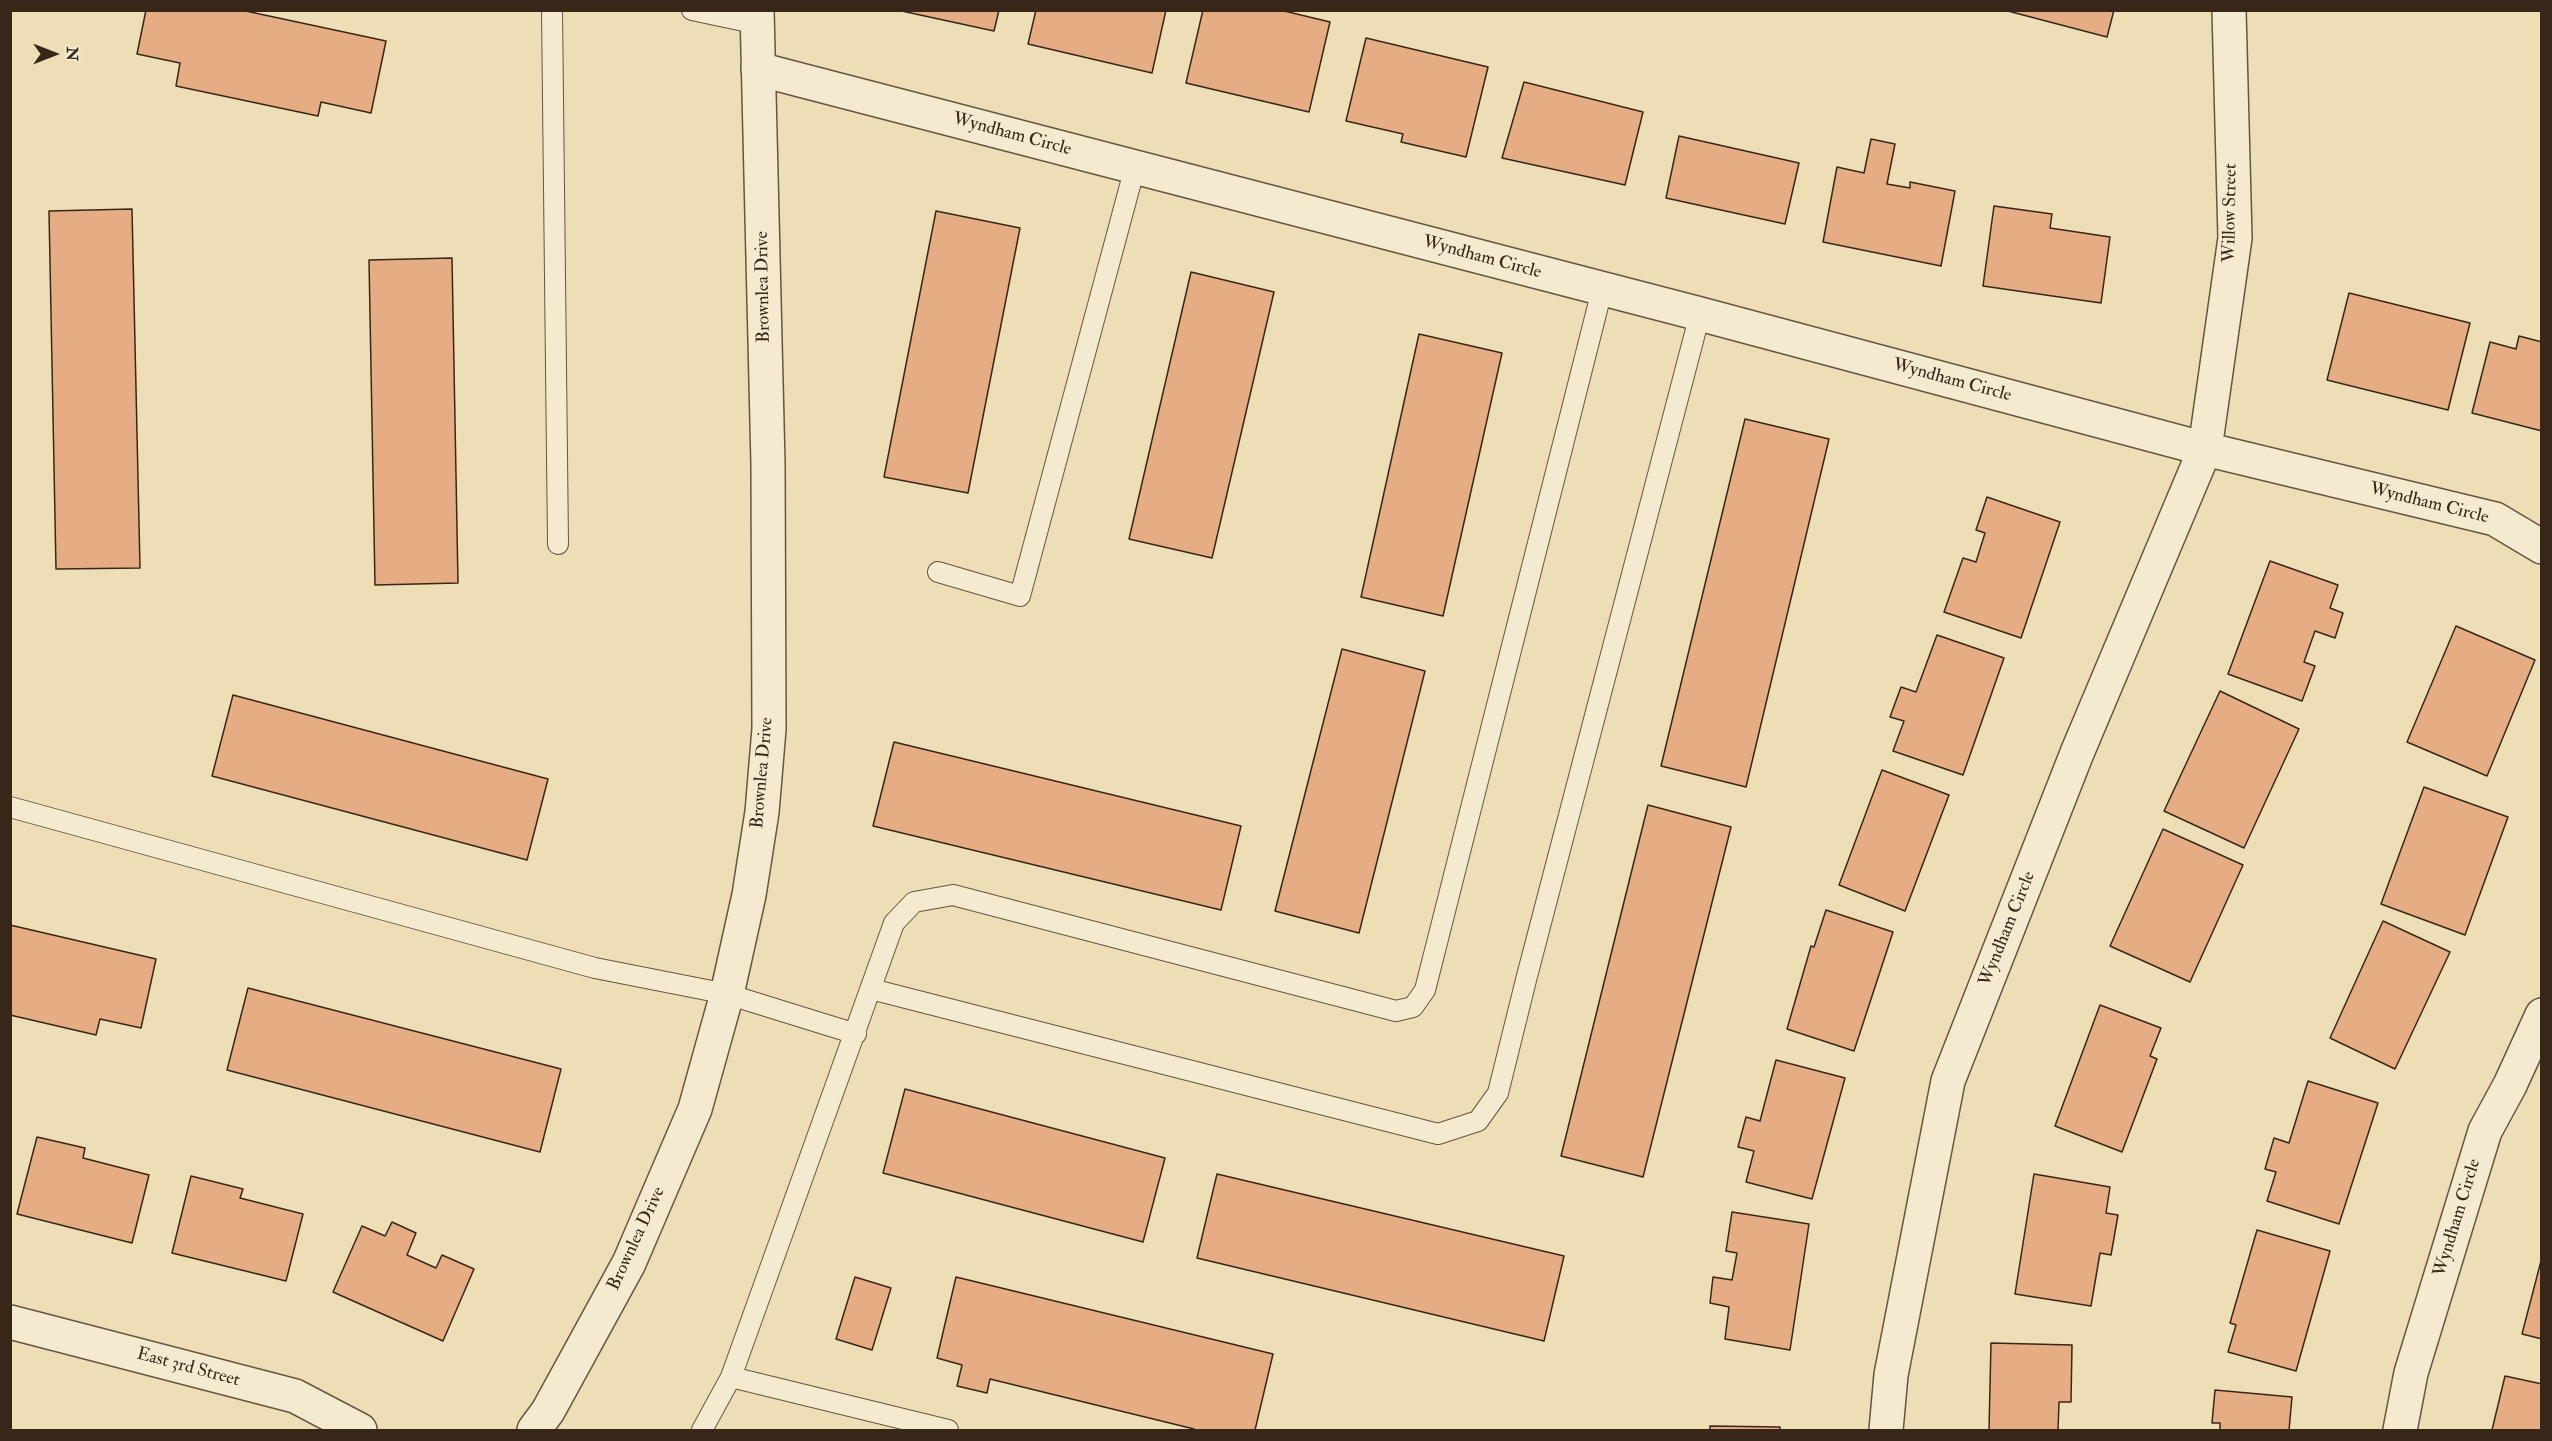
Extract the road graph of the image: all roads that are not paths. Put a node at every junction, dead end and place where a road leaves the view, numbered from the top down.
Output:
1 (552, 10) edge
2 (692, 10) edge
3 (2229, 10) edge
4 (757, 17) edge
5 (758, 69) junction
6 (1135, 167) junction
7 (1602, 290) junction
8 (1700, 314) junction
9 (2205, 449) junction
10 (558, 544) dead end
11 (2541, 547) edge
12 (938, 572) dead end
13 (10, 807) edge
14 (871, 989) junction
15 (727, 993) junction
16 (2541, 1015) edge
17 (856, 1034) junction
18 (10, 1322) edge
19 (732, 1377) junction
20 (360, 1431) edge
21 (534, 1431) edge
22 (702, 1431) edge
23 (948, 1431) edge
24 (1886, 1431) edge
25 (2400, 1431) edge

1 - 10 lane
2 - 4 lane
3 - 9 street, Willow Street
4 - 5 street, Brownlea Drive
5 - 6 street, Wyndham Circle
5 - 15 street, Brownlea Drive
6 - 7 street, Wyndham Circle
6 - 12 lane
7 - 8 street, Wyndham Circle
7 - 14 lane
8 - 9 street, Wyndham Circle
8 - 14 lane
9 - 11 street, Wyndham Circle
9 - 24 street, Wyndham Circle
13 - 15 lane
14 - 17 lane
15 - 17 lane
15 - 21 street, Brownlea Drive
16 - 25 street, Wyndham Circle
17 - 19 lane
18 - 20 street, East 3rd Street
19 - 22 lane
19 - 23 lane

